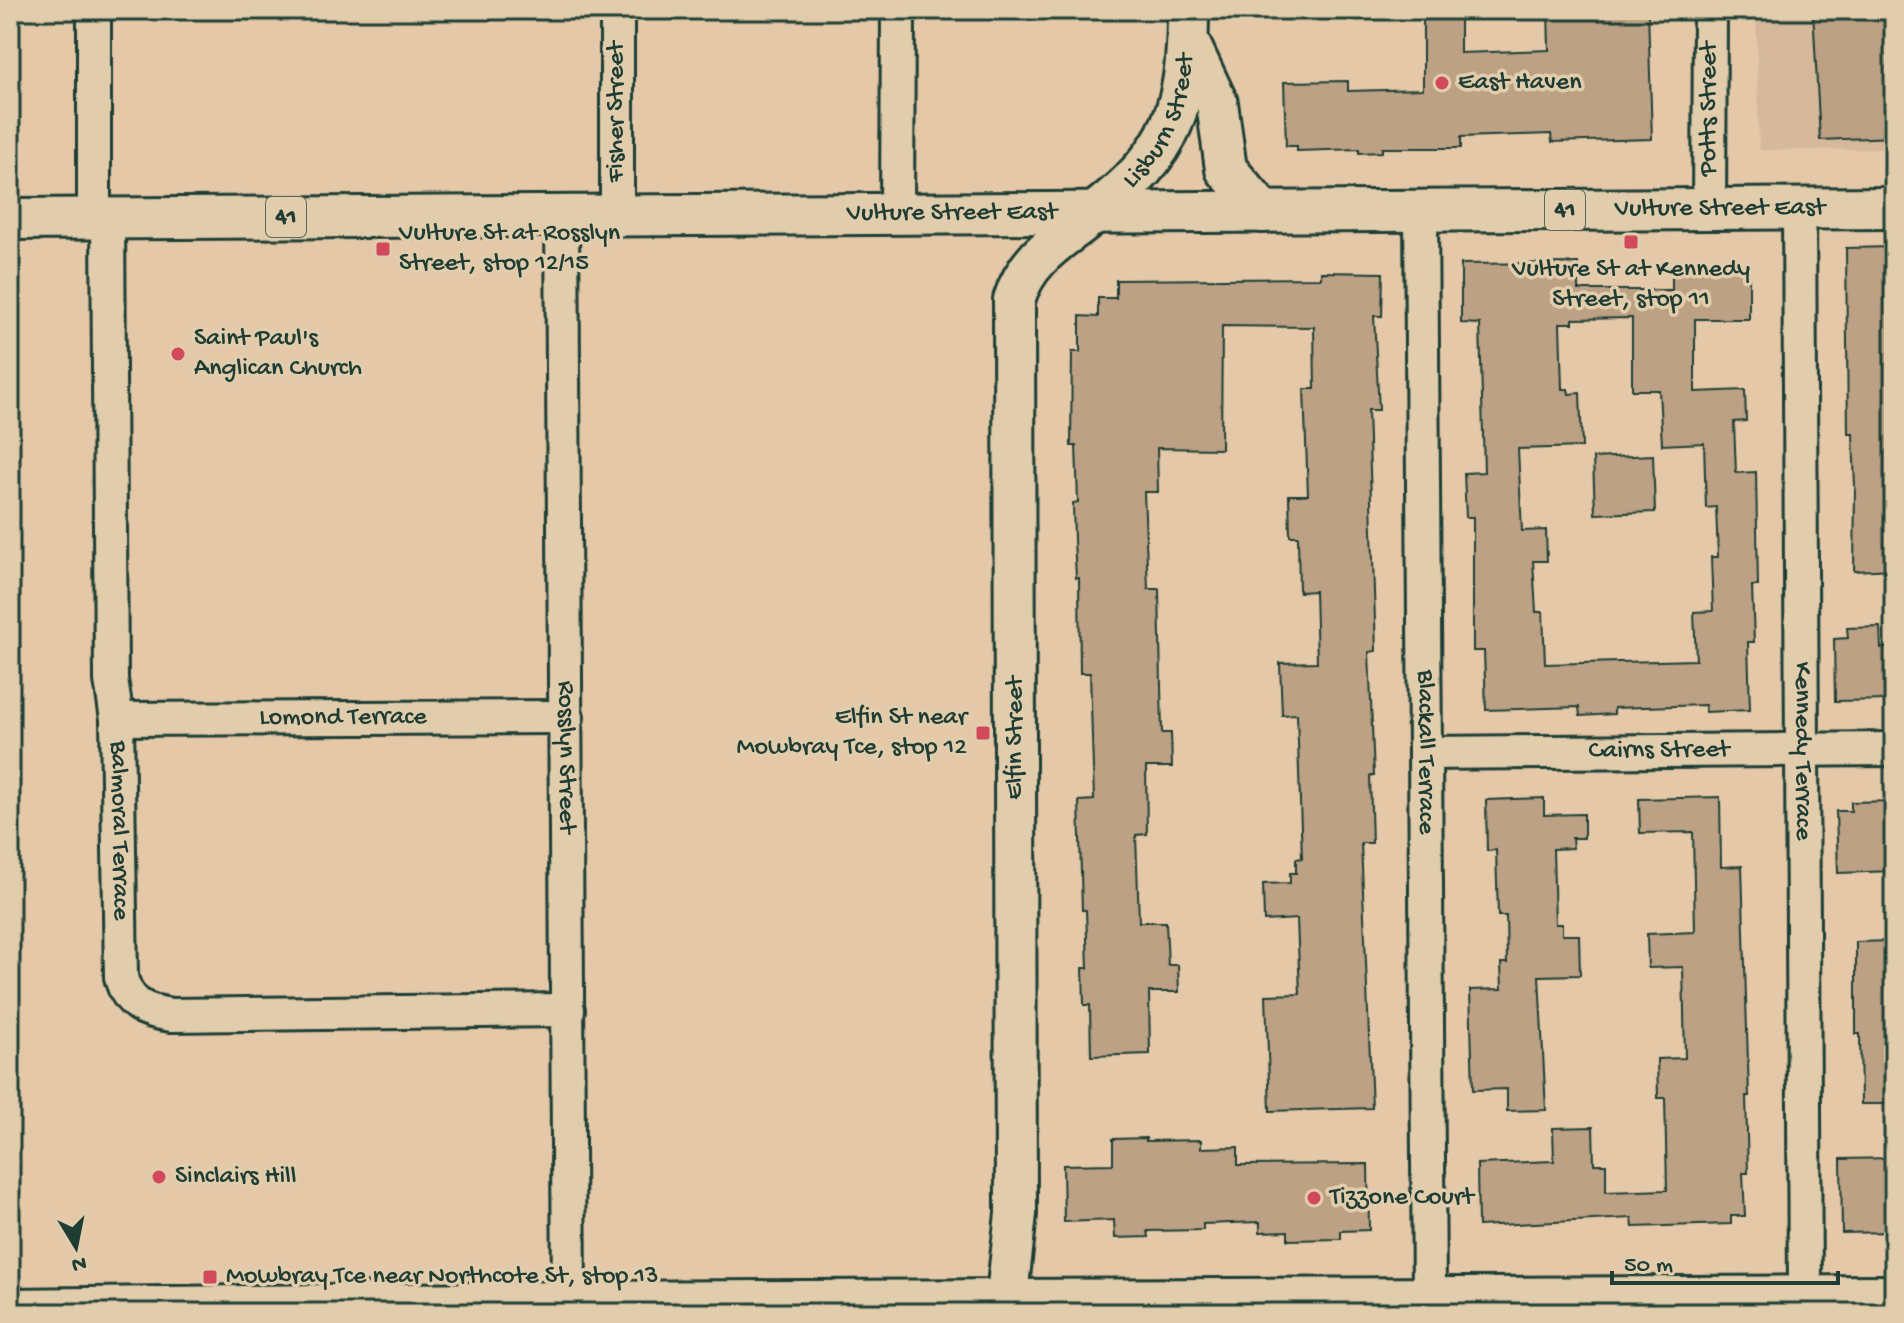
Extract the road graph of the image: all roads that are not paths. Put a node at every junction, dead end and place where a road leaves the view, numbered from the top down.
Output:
1 (94, 10) edge
2 (617, 10) edge
3 (898, 10) edge
4 (1710, 10) edge
5 (1188, 25) edge
6 (1894, 208) edge
7 (1709, 209) junction
8 (1799, 209) junction
9 (1263, 212) junction
10 (1421, 212) junction
11 (897, 213) junction
12 (1094, 213) junction
13 (562, 215) junction
14 (617, 215) junction
15 (10, 219) edge
16 (101, 219) junction
17 (567, 717) junction
18 (117, 719) junction
19 (1894, 749) edge
20 (1802, 750) junction
21 (1425, 753) junction
22 (568, 1010) junction
23 (1805, 1292) junction
24 (1894, 1292) edge
25 (1429, 1294) junction
26 (575, 1303) edge
27 (1397, 1303) edge
28 (1762, 1303) edge
29 (10, 1305) edge
30 (1007, 1305) edge
31 (183, 1309) edge

1 - 16 street, Balmoral Terrace
2 - 14 street, Fisher Street
3 - 11 street
4 - 7 street, Potts Street
5 - 9 main road
5 - 12 main road, Lisburn Street
6 - 8 main road, Vulture Street East / 41
7 - 8 main road, Vulture Street East / 41
7 - 10 main road, Vulture Street East / 41
8 - 20 street, Kennedy Terrace
9 - 10 main road, Vulture Street East / 41
9 - 12 main road, Vulture Street East / 41
10 - 21 street, Blackall Terrace
11 - 12 main road, Vulture Street East / 41
11 - 14 main road, Vulture Street East / 41
12 - 30 main road, Elfin Street
13 - 14 main road, Vulture Street East / 41
13 - 16 main road, Vulture Street East / 41
13 - 17 street, Rosslyn Street
15 - 16 main road, Vulture Street East / 41
16 - 18 street, Balmoral Terrace
17 - 18 street, Lomond Terrace
17 - 22 street, Rosslyn Street
18 - 22 street, Balmoral Terrace
19 - 20 street, Cairns Street
20 - 21 street, Cairns Street
20 - 23 street, Kennedy Terrace
21 - 25 street, Blackall Terrace
22 - 26 street, Rosslyn Street
23 - 24 street
23 - 28 street
25 - 27 street
25 - 28 street
26 - 30 street
26 - 31 street
27 - 30 street
29 - 31 street

